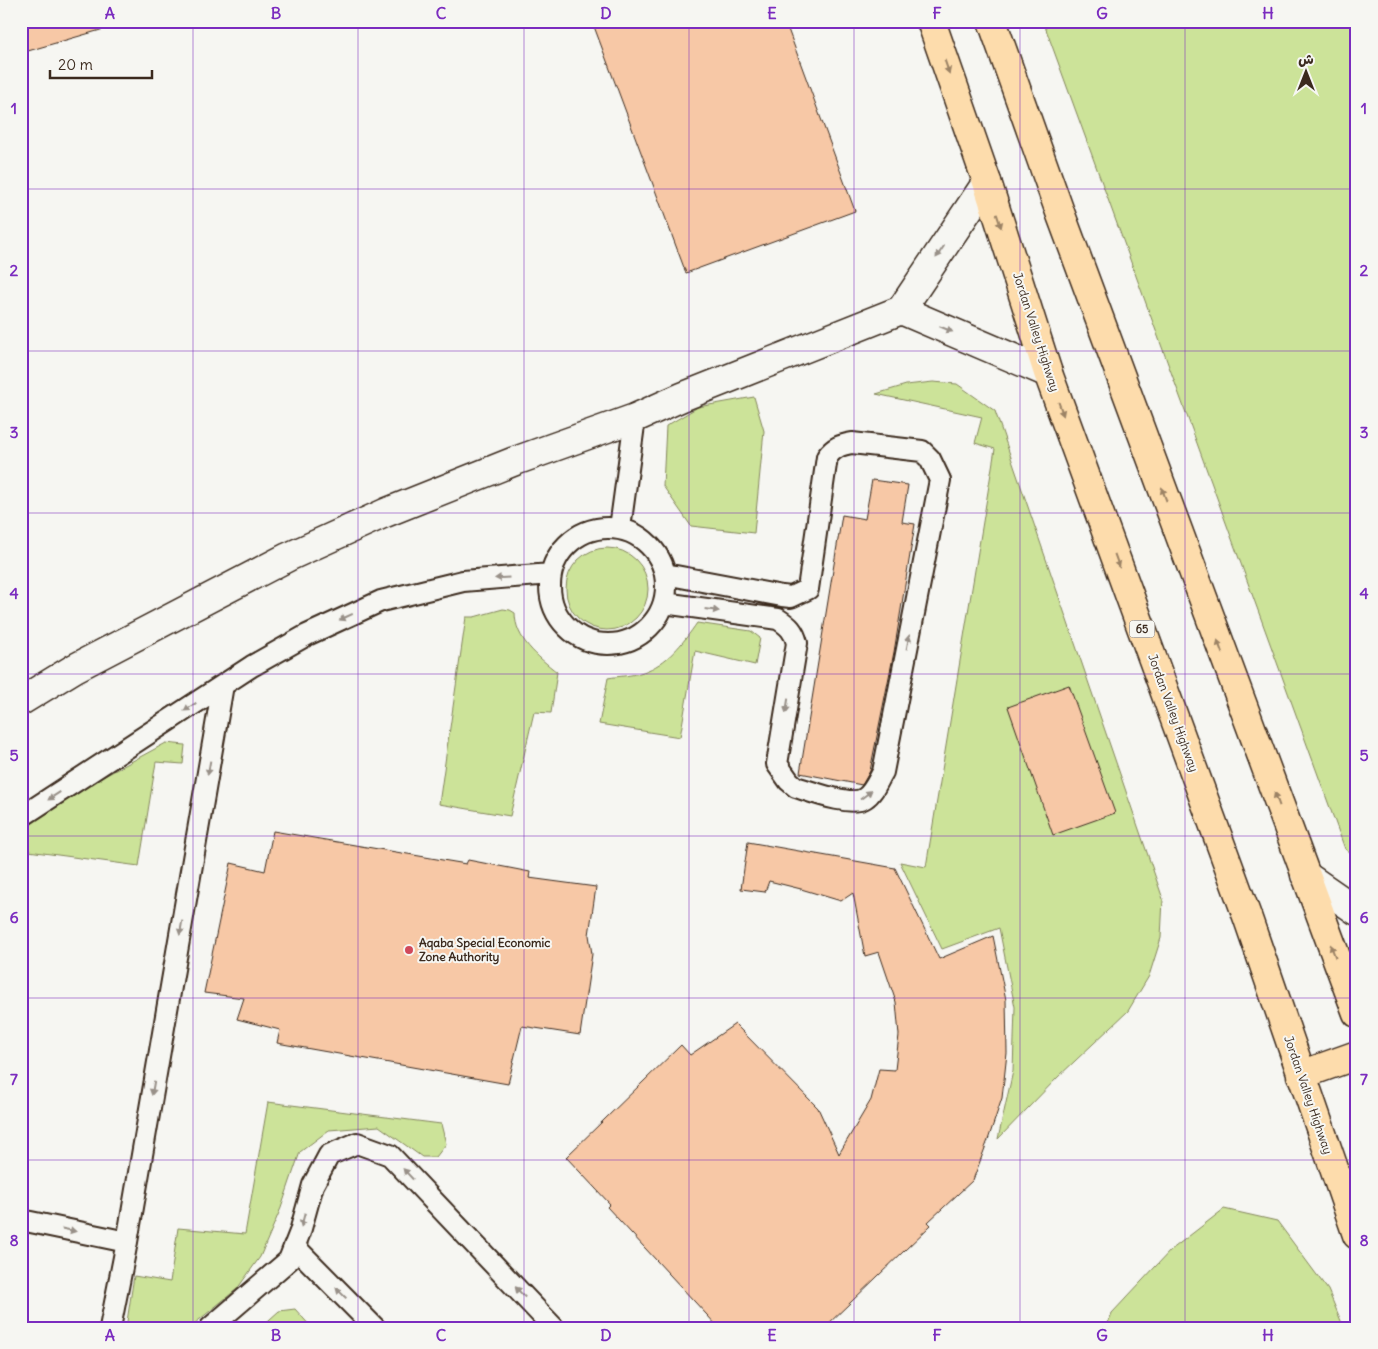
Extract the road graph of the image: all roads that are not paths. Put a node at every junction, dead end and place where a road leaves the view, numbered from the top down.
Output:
1 (931, 21) edge
2 (992, 21) edge
3 (987, 182) junction
4 (901, 310) junction
5 (1048, 373) junction
6 (635, 418) junction
7 (620, 528) junction
8 (551, 574) junction
9 (665, 574) junction
10 (664, 603) junction
11 (223, 685) junction
12 (21, 701) edge
13 (21, 817) edge
14 (1305, 875) junction
15 (1357, 911) edge
16 (1357, 1014) edge
17 (1357, 1055) edge
18 (1301, 1075) junction
19 (21, 1220) edge
20 (1357, 1234) edge
21 (127, 1242) junction
22 (294, 1246) junction
23 (110, 1328) edge
24 (210, 1328) edge
25 (375, 1328) edge
26 (554, 1328) edge

1 -> 3 highway, Jordan Valley Highway / 65
14 -> 2 highway
3 -> 4 main road
3 -> 5 highway, Jordan Valley Highway / 65
4 -> 5 main road
4 - 6 main road
5 -> 18 highway, Jordan Valley Highway / 65
6 - 7 lane
6 - 12 main road
7 - 8 lane
7 - 9 lane
8 - 10 lane
8 -> 11 lane
9 - 10 lane
10 -> 9 lane
11 -> 13 lane
11 -> 21 lane
14 - 15 main road
16 -> 14 highway
17 - 18 highway
18 - 20 highway, Jordan Valley Highway / 65
19 -> 21 lane
21 - 23 lane
22 - 24 lane
25 -> 22 lane
26 -> 22 lane

